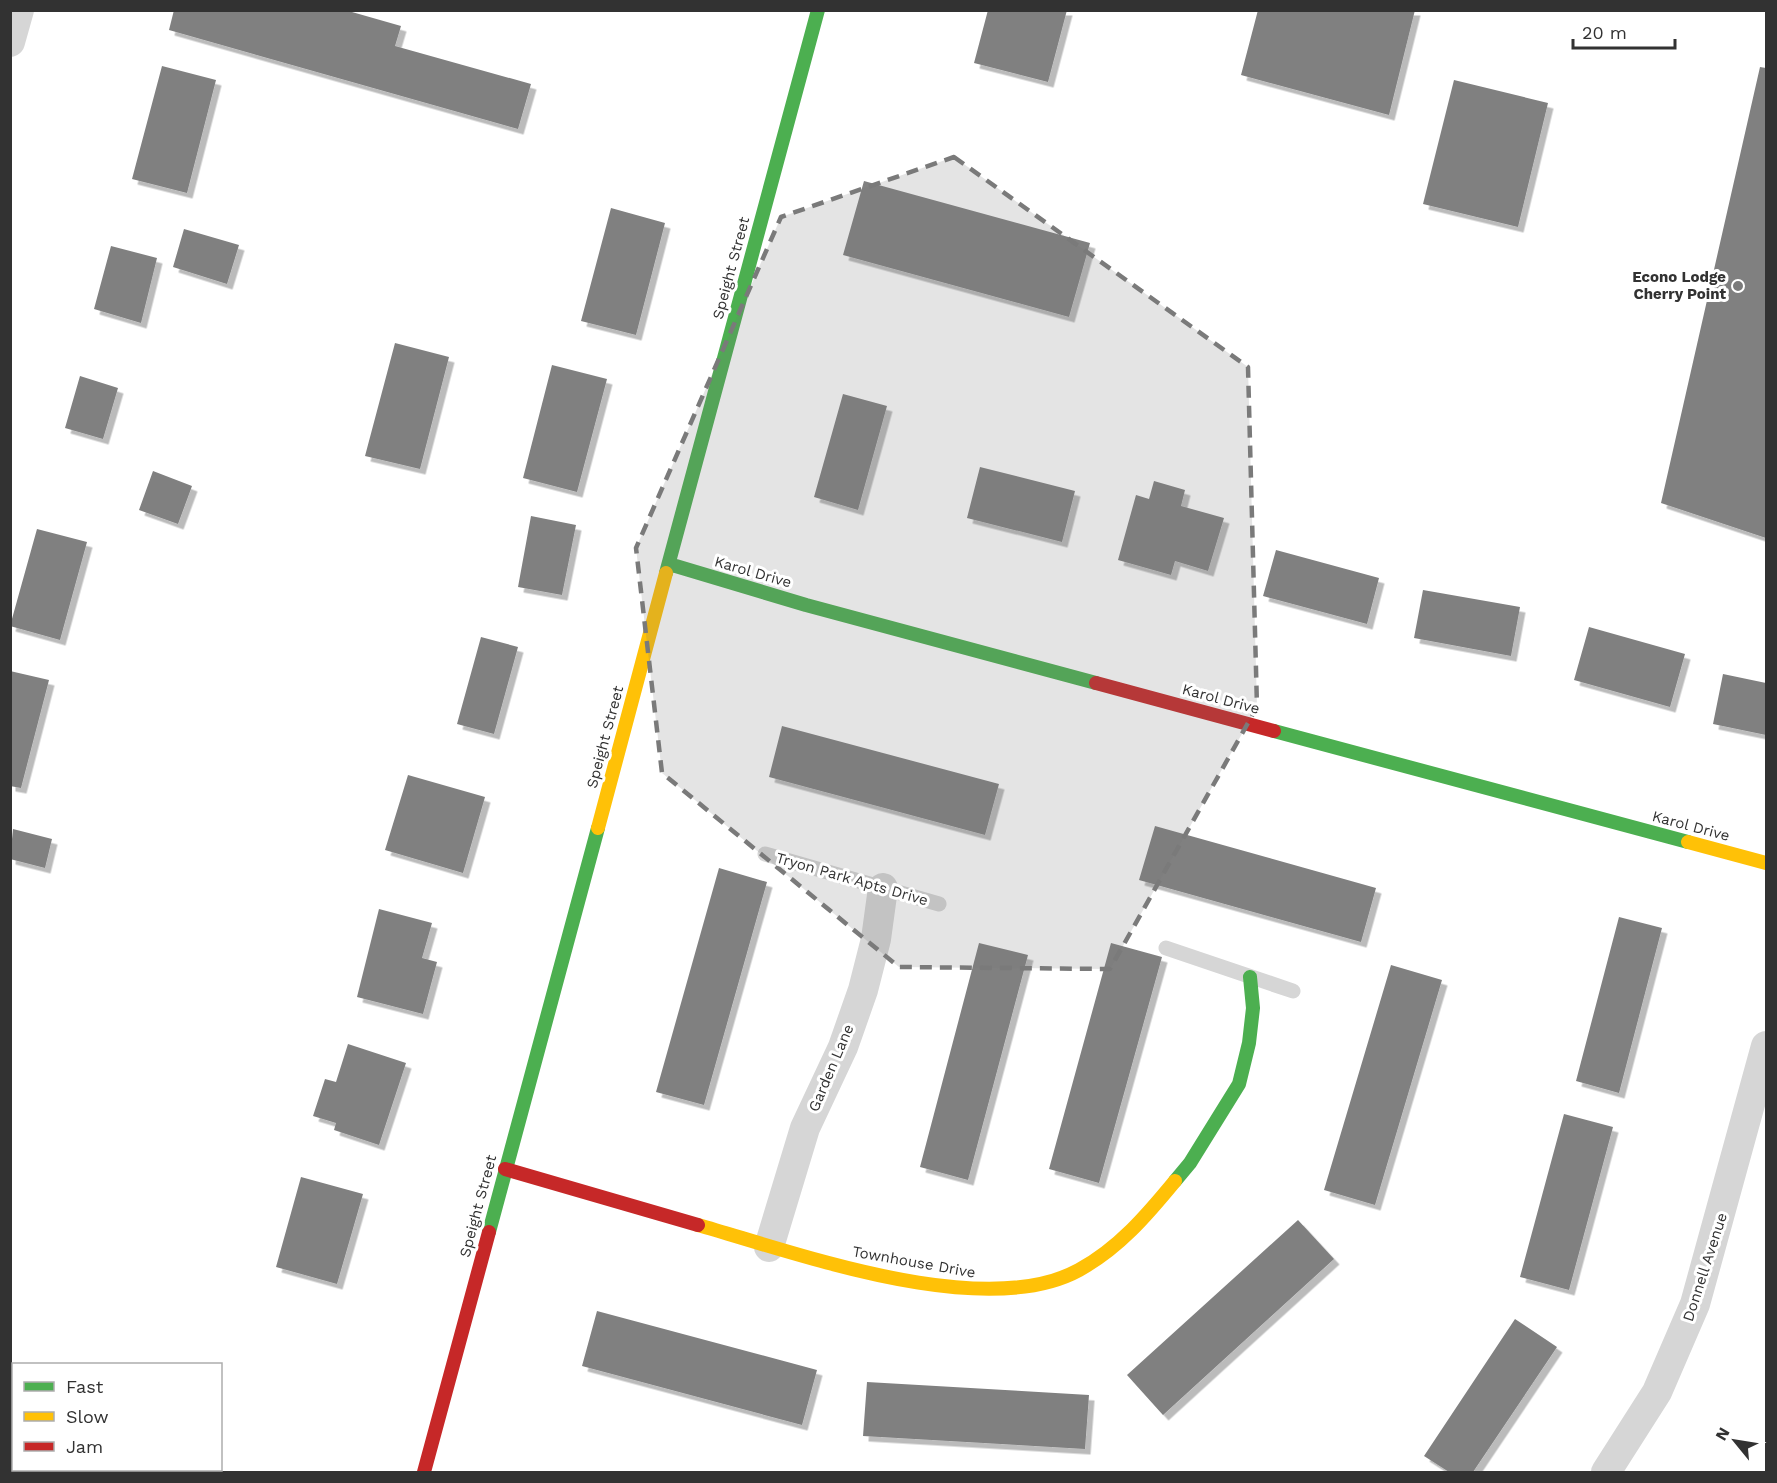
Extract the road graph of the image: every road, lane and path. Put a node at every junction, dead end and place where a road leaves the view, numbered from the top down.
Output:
1 (19, 10) edge
2 (818, 10) edge
3 (10, 42) edge
4 (669, 564) junction
5 (765, 854) dead end
6 (1767, 863) edge
7 (883, 888) junction
8 (939, 904) dead end
9 (1166, 948) dead end
10 (1250, 977) junction
11 (1293, 991) dead end
12 (1767, 1046) edge
13 (505, 1169) junction
14 (769, 1246) junction
15 (424, 1473) edge
16 (1606, 1473) edge

1 - 3 street
2 - 4 street, Speight Street
4 - 6 street, Karol Drive
4 - 13 street, Speight Street
5 - 7 lane, Tryon Park Apts Drive
7 - 8 lane, Tryon Park Apts Drive
7 - 14 street, Garden Lane
9 - 10 lane
10 - 11 lane
10 - 14 street, Townhouse Drive
12 - 16 street, Donnell Avenue
13 - 14 street, Townhouse Drive
13 - 15 street, Speight Street

